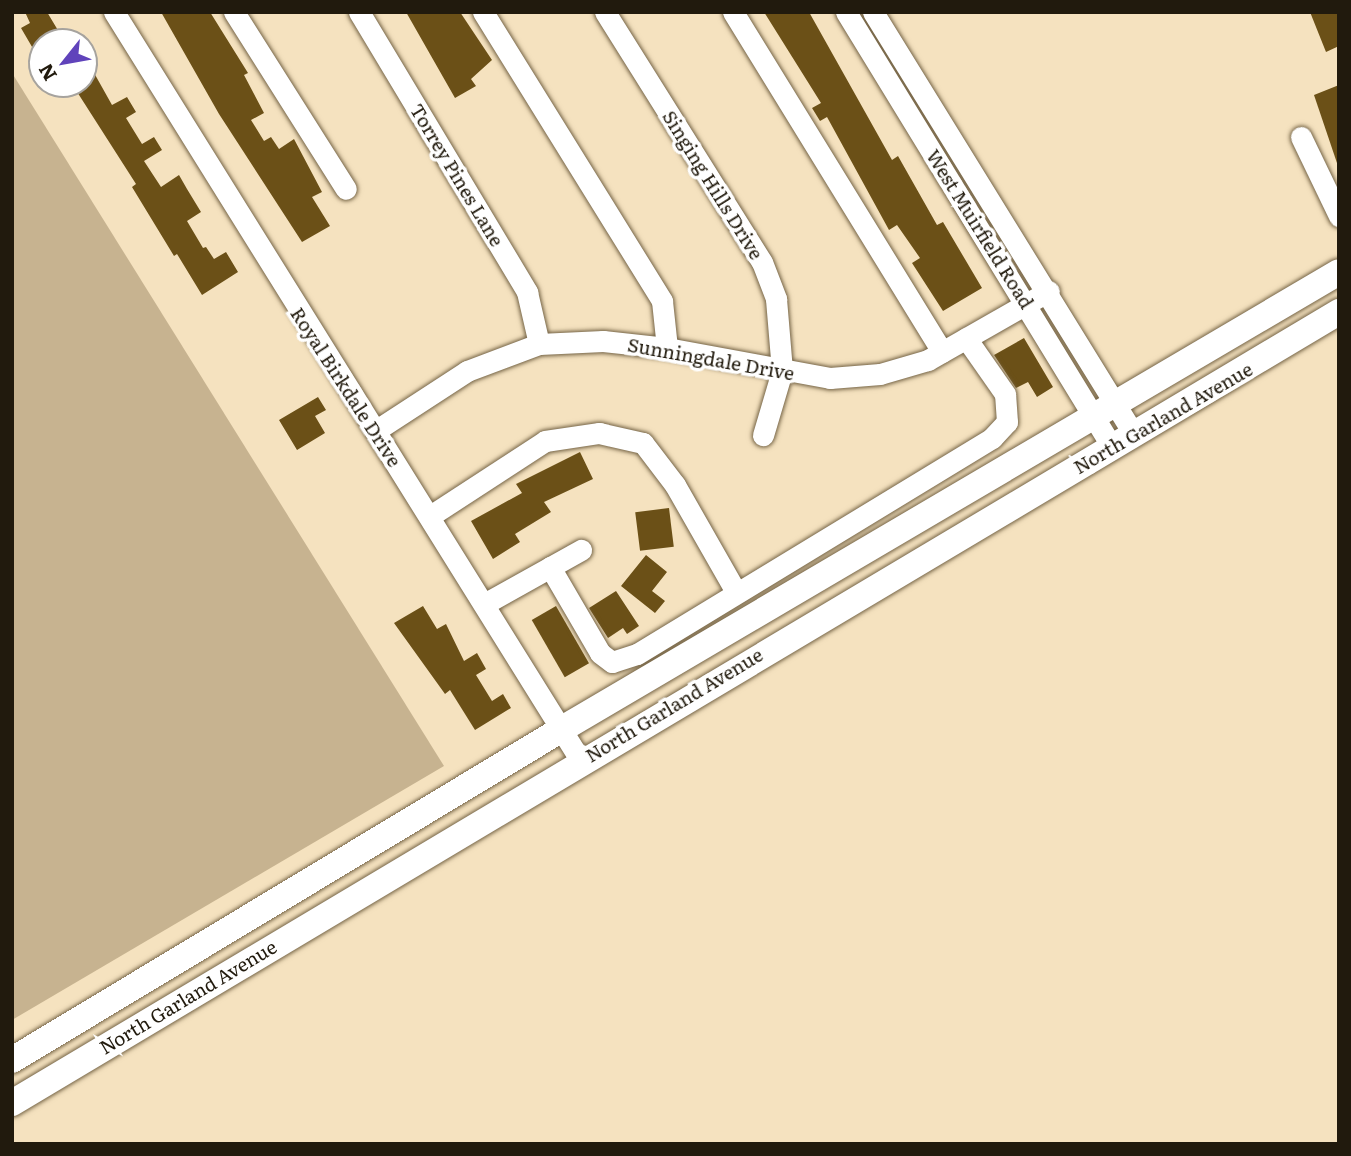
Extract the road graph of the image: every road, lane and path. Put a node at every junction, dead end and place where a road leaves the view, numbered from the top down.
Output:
1 (114, 12) edge
2 (234, 12) edge
3 (359, 12) edge
4 (483, 12) edge
5 (605, 12) edge
6 (733, 12) edge
7 (846, 12) edge
8 (873, 12) edge
9 (1301, 137) dead end
10 (346, 189) dead end
11 (1339, 216) edge
12 (1339, 272) edge
13 (1049, 291) junction
14 (1027, 304) junction
15 (1339, 312) edge
16 (966, 338) junction
17 (539, 344) junction
18 (667, 348) junction
19 (942, 352) junction
20 (782, 371) junction
21 (1106, 411) junction
22 (375, 431) junction
23 (763, 435) dead end
24 (1123, 440) junction
25 (430, 516) junction
26 (582, 550) dead end
27 (550, 567) junction
28 (736, 592) junction
29 (486, 603) junction
30 (560, 730) junction
31 (580, 761) junction
32 (12, 1060) edge
33 (12, 1103) edge

1 - 22 street, Royal Birkdale Drive
2 - 10 street
3 - 17 street, Torrey Pines Lane
4 - 18 street
5 - 20 street, Singing Hills Drive
6 - 19 street
7 - 14 street, West Muirfield Road
8 - 13 street, West Muirfield Road
9 - 11 street
12 - 21 main road, North Garland Avenue
13 - 14 street, Sunningdale Drive
13 - 21 street, West Muirfield Road
14 - 16 street, Sunningdale Drive
14 - 21 street, West Muirfield Road
15 - 24 main road, North Garland Avenue
16 - 19 street, Sunningdale Drive
16 - 28 street
17 - 18 street, Sunningdale Drive
17 - 22 street, Sunningdale Drive
18 - 20 street, Sunningdale Drive
19 - 20 street, Sunningdale Drive
20 - 23 street
21 - 24 street, West Muirfield Road
21 - 30 main road, North Garland Avenue
22 - 25 street, Royal Birkdale Drive
24 - 31 main road, North Garland Avenue
25 - 28 street
25 - 29 street, Royal Birkdale Drive
26 - 27 street
27 - 28 street
27 - 29 street
29 - 30 street, Royal Birkdale Drive
30 - 31 street, Royal Birkdale Drive
30 - 32 main road, North Garland Avenue
31 - 33 main road, North Garland Avenue

